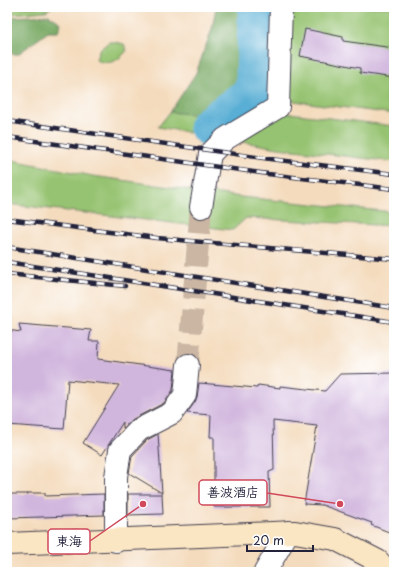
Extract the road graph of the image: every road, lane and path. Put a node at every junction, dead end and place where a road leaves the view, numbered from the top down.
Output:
1 (281, 7) edge
2 (201, 207) tunnel mouth
3 (188, 366) tunnel mouth
4 (288, 532) junction
5 (116, 540) junction
6 (7, 544) edge
7 (387, 564) edge
8 (265, 572) edge

1 - 2 street
3 - 5 street
4 - 5 street
4 - 7 street
4 - 8 street
5 - 6 street

